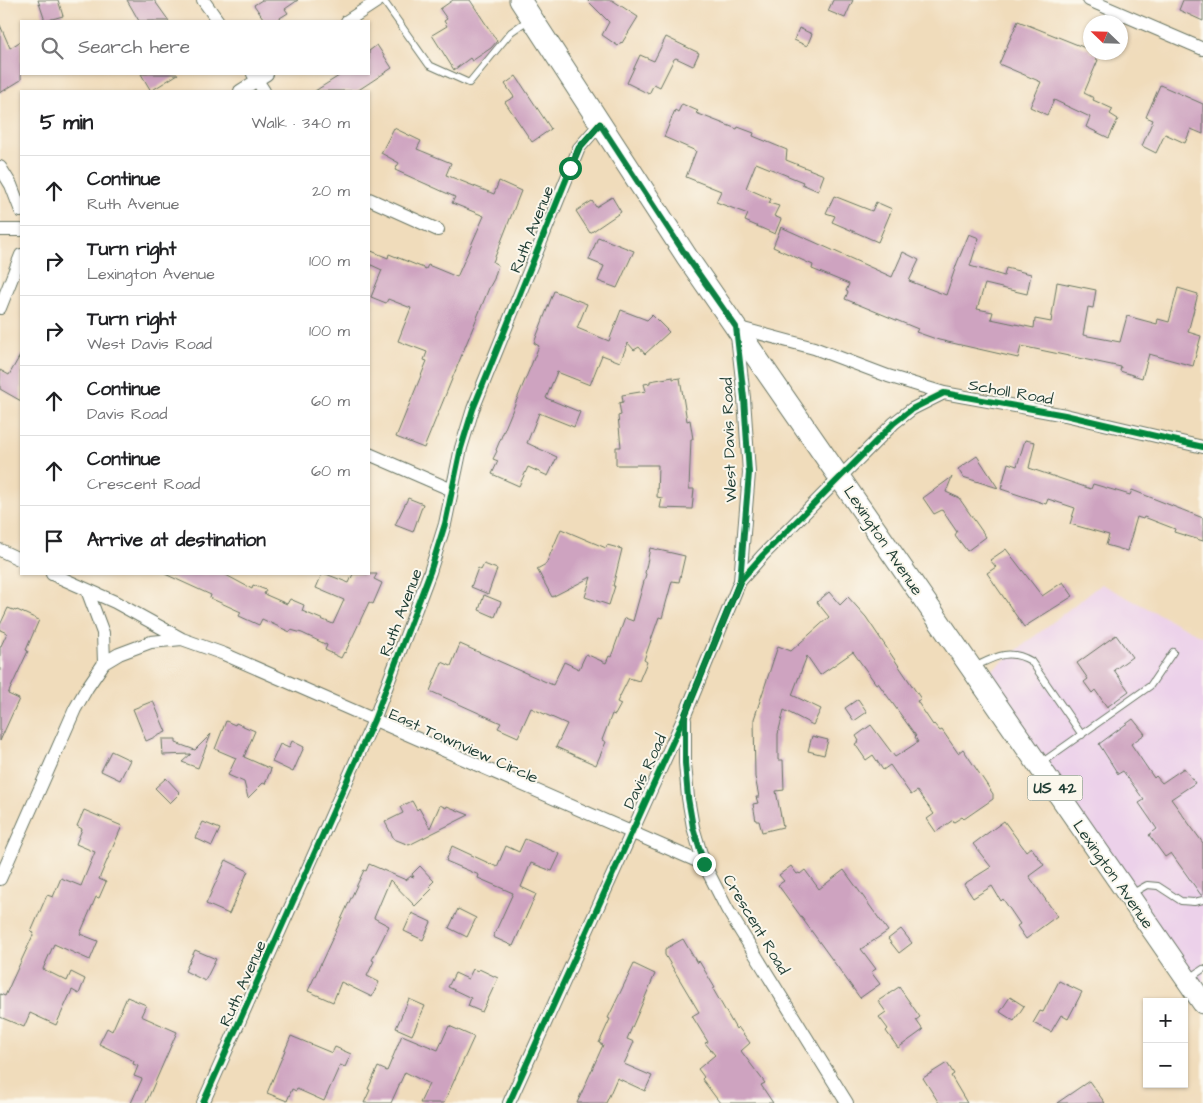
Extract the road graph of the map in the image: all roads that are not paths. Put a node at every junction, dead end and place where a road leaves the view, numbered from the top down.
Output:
1 (203, 0) edge
2 (379, 0) edge
3 (383, 0) edge
4 (1090, 0) edge
5 (525, 9) edge
6 (217, 20) edge
7 (349, 20) edge
8 (1203, 49) edge
9 (259, 76) edge
10 (241, 90) edge
11 (264, 90) edge
12 (600, 124) junction
13 (0, 168) edge
14 (370, 200) edge
15 (20, 208) edge
16 (0, 230) edge
17 (20, 230) edge
18 (438, 230) dead end
19 (20, 258) edge
20 (0, 308) edge
21 (736, 327) junction
22 (944, 393) junction
23 (1203, 447) edge
24 (370, 454) edge
25 (840, 476) junction
26 (452, 490) junction
27 (0, 550) edge
28 (20, 560) edge
29 (54, 575) edge
30 (740, 581) junction
31 (87, 590) junction
32 (182, 639) junction
33 (1173, 652) dead end
34 (104, 663) junction
35 (972, 668) junction
36 (685, 715) junction
37 (374, 720) junction
38 (1082, 735) junction
39 (1038, 765) junction
40 (630, 833) junction
41 (704, 864) junction
42 (0, 879) edge
43 (1128, 895) junction
44 (1203, 900) edge
45 (1195, 975) edge
46 (1203, 1003) edge
47 (203, 1103) edge
48 (509, 1103) edge
49 (847, 1103) edge

1 - 6 street
2 - 7 street
3 - 5 lane
4 - 8 street
5 - 12 main road, Lexington Avenue / US 42
9 - 10 street
9 - 11 street
12 - 21 main road, Lexington Avenue / US 42
12 - 26 street, Ruth Avenue
13 - 15 street
14 - 18 street
16 - 17 street
19 - 20 street
21 - 22 street, Scholl Road
21 - 25 main road, Lexington Avenue / US 42
21 - 30 street, West Davis Road
22 - 23 street, Scholl Road
22 - 25 street, Scholl Road
24 - 26 street
25 - 30 street, Davis Road
25 - 35 main road, Lexington Avenue / US 42
26 - 37 street, Ruth Avenue
27 - 28 street
29 - 31 street, East Townview Circle
30 - 36 street, Davis Road
31 - 32 street, East Townview Circle
31 - 34 street
32 - 34 street
32 - 37 street, East Townview Circle
33 - 38 lane
34 - 42 street
35 - 38 lane
35 - 39 main road, Lexington Avenue / US 42
36 - 40 street, Davis Road
36 - 41 street, Crescent Road
37 - 40 street, East Townview Circle
37 - 47 street, Ruth Avenue
38 - 39 lane
39 - 43 main road, Lexington Avenue / US 42
40 - 41 street, East Townview Circle
40 - 48 street, Davis Road
41 - 49 street, Crescent Road
43 - 44 lane
43 - 45 main road, Lexington Avenue / US 42
45 - 46 main road, Lexington Avenue / US 42

